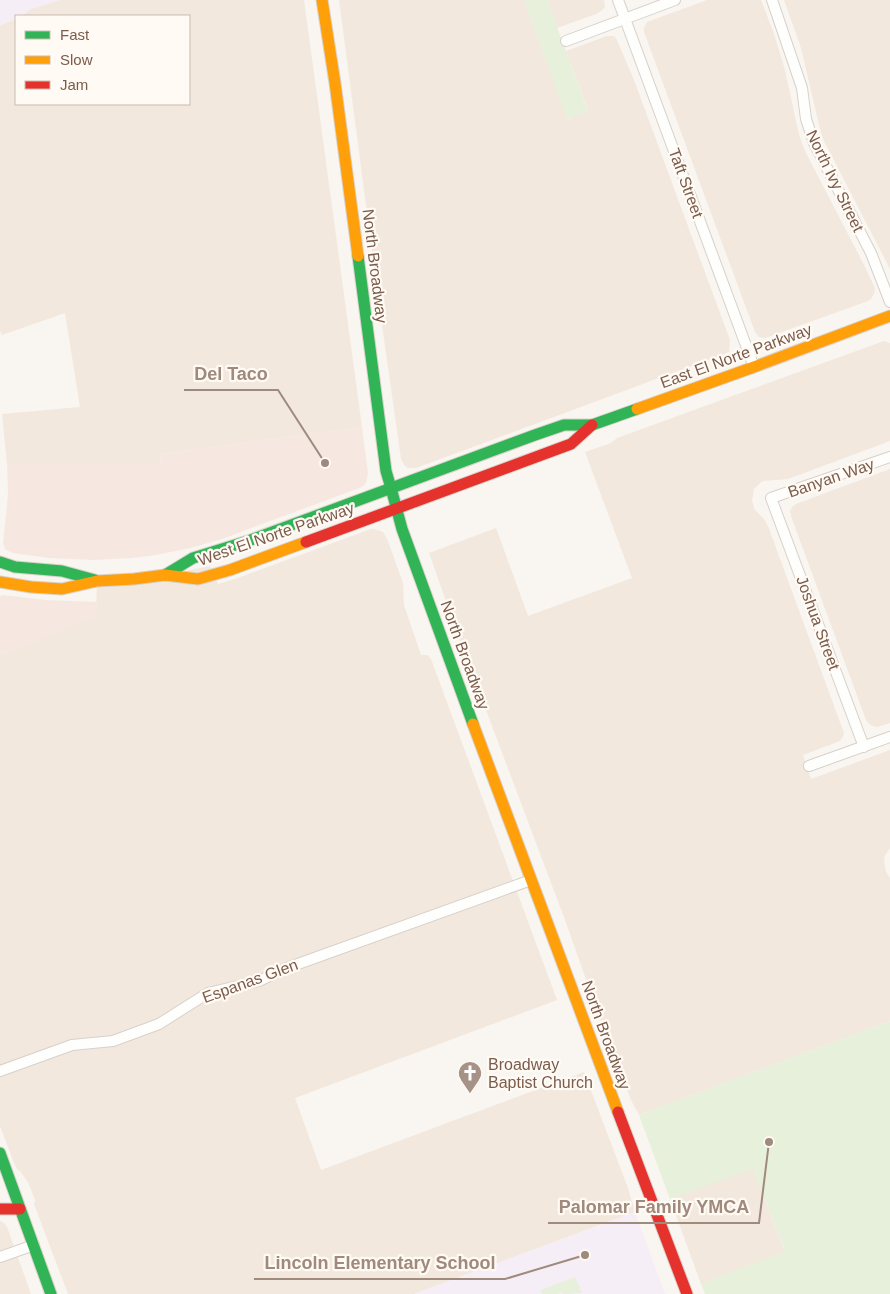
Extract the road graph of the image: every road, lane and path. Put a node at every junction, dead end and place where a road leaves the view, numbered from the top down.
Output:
1 (322, 0) edge
2 (618, 0) edge
3 (675, 0) edge
4 (772, 0) edge
5 (625, 18) junction
6 (566, 41) dead end
7 (890, 302) edge
8 (890, 316) edge
9 (754, 367) junction
10 (592, 425) junction
11 (890, 457) edge
12 (391, 488) junction
13 (771, 498) joint
14 (396, 509) junction
15 (0, 562) edge
16 (165, 575) junction
17 (96, 581) junction
18 (0, 582) edge
19 (890, 737) edge
20 (864, 747) junction
21 (810, 766) dead end
22 (531, 880) junction
23 (0, 1071) edge
24 (0, 1153) edge
25 (0, 1209) edge
26 (20, 1209) junction
27 (34, 1245) junction
28 (0, 1257) edge
29 (52, 1294) edge
30 (687, 1294) edge

1 - 12 main road, North Broadway
2 - 5 street, Taft Street
3 - 5 street
4 - 7 street, North Ivy Street
5 - 6 street
5 - 9 street, Taft Street
8 - 9 main road, East El Norte Parkway
9 - 10 main road, East El Norte Parkway
10 - 12 main road, East El Norte Parkway
10 - 14 main road, East El Norte Parkway
11 - 13 street, Banyan Way
12 - 14 main road, North Broadway
12 - 16 main road, West El Norte Parkway
13 - 20 street, Joshua Street
14 - 16 main road, West El Norte Parkway
14 - 22 main road, North Broadway
15 - 17 main road, West El Norte Parkway
16 - 17 main road, West El Norte Parkway
17 - 18 main road, West El Norte Parkway
19 - 20 street
20 - 21 street
22 - 23 street, Espanas Glen
22 - 30 main road, North Broadway
24 - 26 main road
25 - 26 main road
26 - 27 main road
27 - 28 street
27 - 29 main road

